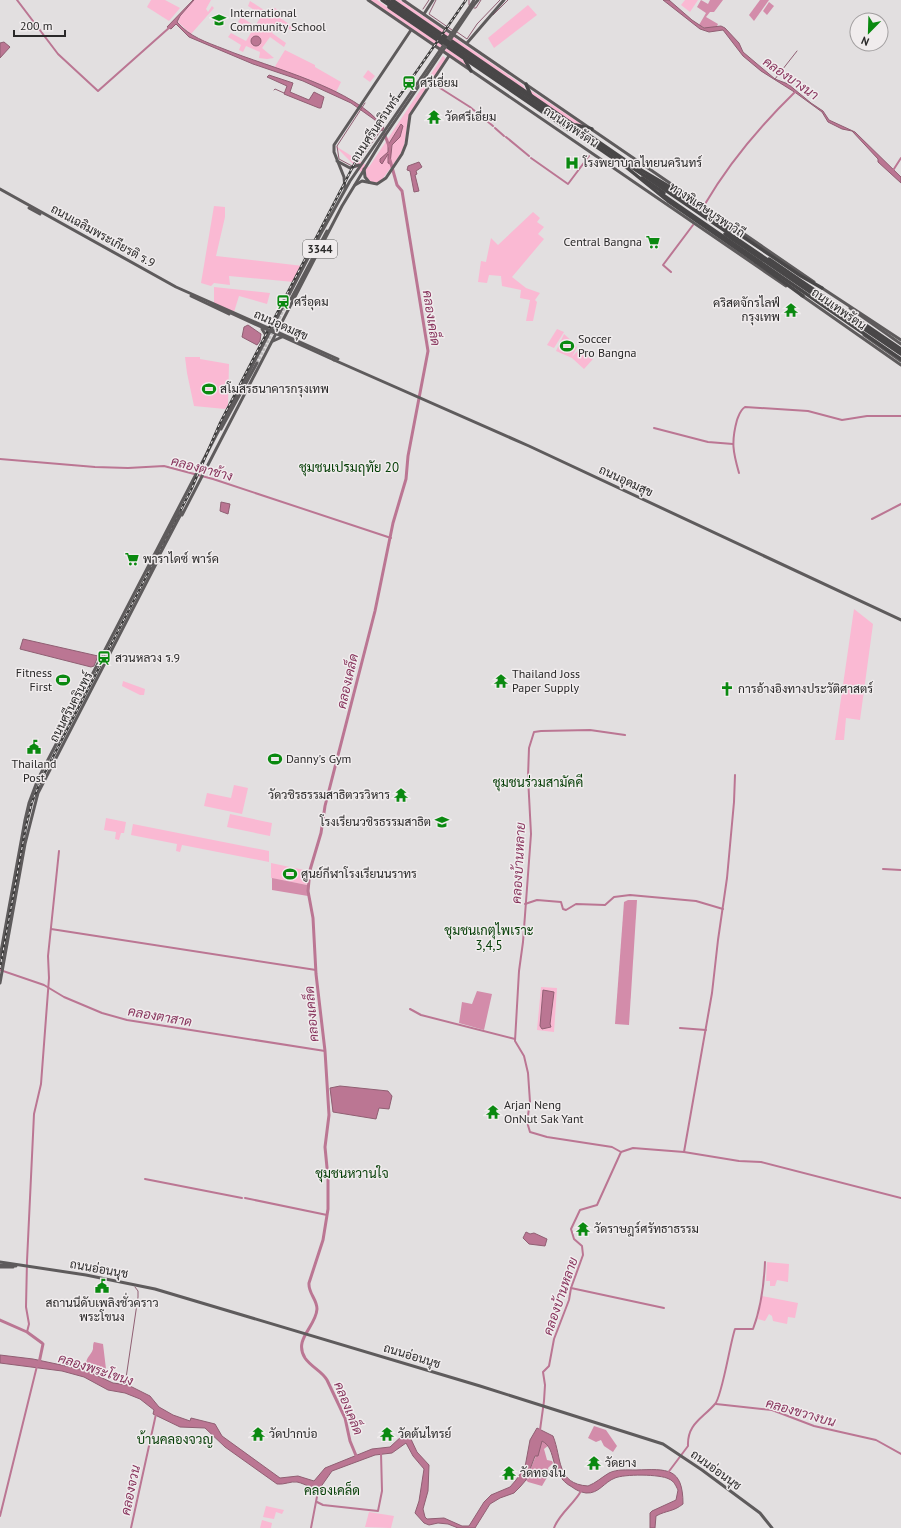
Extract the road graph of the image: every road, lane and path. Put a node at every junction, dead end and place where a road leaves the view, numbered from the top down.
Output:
1 (368, 0) edge
2 (379, 0) edge
3 (382, 0) edge
4 (390, 0) edge
5 (403, 0) edge
6 (433, 0) edge
7 (474, 0) edge
8 (478, 0) edge
9 (504, 0) edge
10 (472, 5) junction
11 (424, 14) junction
12 (411, 30) junction
13 (467, 44) junction
14 (449, 56) junction
15 (464, 59) junction
16 (472, 72) junction
17 (526, 84) junction
18 (532, 96) junction
19 (571, 123) junction
20 (592, 129) junction
21 (386, 130) junction
22 (336, 160) junction
23 (361, 164) junction
24 (626, 167) junction
25 (364, 168) junction
26 (370, 183) junction
27 (352, 187) junction
28 (346, 189) junction
29 (0, 190) edge
30 (685, 193) junction
31 (691, 205) junction
32 (330, 228) junction
33 (323, 231) junction
34 (801, 276) junction
35 (163, 281) junction
36 (790, 285) junction
37 (822, 288) junction
38 (803, 296) junction
39 (811, 296) junction
40 (824, 296) junction
41 (192, 297) junction
42 (198, 297) junction
43 (204, 301) junction
44 (844, 303) junction
45 (211, 304) joint
46 (281, 310) junction
47 (286, 315) junction
48 (836, 320) junction
49 (257, 324) junction
50 (274, 324) junction
51 (281, 324) junction
52 (263, 327) junction
53 (271, 330) junction
54 (276, 333) junction
55 (286, 335) junction
56 (267, 337) junction
57 (282, 338) junction
58 (901, 340) edge
59 (272, 341) junction
60 (299, 343) junction
61 (901, 344) edge
62 (261, 349) junction
63 (901, 350) edge
64 (267, 352) junction
65 (901, 354) edge
66 (901, 360) edge
67 (342, 363) junction
68 (901, 365) edge
69 (217, 434) junction
70 (222, 436) junction
71 (192, 482) junction
72 (197, 484) junction
73 (180, 511) junction
74 (173, 518) junction
75 (179, 521) junction
76 (151, 560) junction
77 (157, 563) junction
78 (149, 571) junction
79 (134, 594) junction
80 (139, 596) junction
81 (901, 620) edge
82 (0, 957) edge
83 (0, 983) edge
84 (0, 1264) edge
85 (19, 1266) junction
86 (771, 1528) edge

1 - 12 main road, ถนนเทพรัตน
2 - 15 highway, ถนนเทพรัตน
3 - 24 highway, ทางพิเศษบูรพาวิถี, bridge
4 - 18 highway, ถนนเทพรัตน
4 - 34 highway, bridge
4 - 63 highway, ทางพิเศษบูรพาวิถี, bridge
5 - 11 main road, ถนนเทพรัตน
6 - 11 main road
7 - 10 main road, ถนนศรีนครินทร์ / 3344
8 - 10 main road, ถนนศรีนครินทร์ / 3344
9 - 13 main road
10 - 21 main road, ถนนศรีนครินทร์ / 3344, bridge
11 - 13 main road, ถนนเทพรัตน
12 - 14 main road, ถนนเทพรัตน
12 - 22 main road
13 - 17 main road, ถนนเทพรัตน
14 - 16 main road, ถนนเทพรัตน
14 - 26 main road
15 - 16 highway
15 - 39 highway, ถนนเทพรัตน
16 - 38 main road, ถนนเทพรัตน
17 - 18 highway
17 - 20 main road, ถนนเทพรัตน
18 - 19 highway, ถนนเทพรัตน
19 - 20 highway
19 - 31 highway, ถนนเทพรัตน
20 - 30 main road, ถนนเทพรัตน
21 - 23 main road, ถนนศรีนครินทร์ / 3344
21 - 25 main road, ถนนศรีนครินทร์ / 3344
22 - 23 main road
22 - 28 main road
23 - 28 main road, ถนนศรีนครินทร์ / 3344
24 - 36 highway, bridge
24 - 65 highway, ทางพิเศษบูรพาวิถี, bridge
25 - 26 main road
25 - 27 main road, ถนนศรีนครินทร์ / 3344
26 - 27 main road
27 - 32 main road, ถนนศรีนครินทร์ / 3344
28 - 33 main road, ถนนศรีนครินทร์ / 3344
29 - 35 main road, ถนนเฉลิมพระเกียรติ ร.9
30 - 31 highway
30 - 37 main road, ถนนเทพรัตน
31 - 40 highway, ถนนเทพรัตน
32 - 33 main road, ถนนศรีนครินทร์ / 3344
32 - 47 main road, ถนนศรีนครินทร์ / 3344
33 - 46 main road, ถนนศรีนครินทร์ / 3344
34 - 37 highway
34 - 40 highway
35 - 41 main road, ถนนเฉลิมพระเกียรติ ร.9
35 - 42 main road, ถนนเฉลิมพระเกียรติ ร.9
36 - 38 highway
36 - 39 highway
37 - 44 main road, ถนนเทพรัตน
38 - 48 main road, ถนนเทพรัตน
39 - 66 highway, ถนนเทพรัตน
40 - 63 highway, ถนนเทพรัตน
41 - 43 main road, ถนนเฉลิมพระเกียรติ ร.9
41 - 49 main road, ถนนเฉลิมพระเกียรติ ร.9
42 - 43 main road, ถนนเฉลิมพระเกียรติ ร.9
42 - 49 main road, ถนนเฉลิมพระเกียรติ ร.9
43 - 45 main road, ถนนเฉลิมพระเกียรติ ร.9
44 - 58 main road, ถนนเทพรัตน
44 - 61 main road
45 - 67 main road, ถนนอุดมสุข, bridge
46 - 47 main road
46 - 50 main road, ถนนศรีนครินทร์
47 - 51 main road, ถนนศรีนครินทร์
48 - 66 main road
48 - 68 main road, ถนนเทพรัตน
49 - 52 main road, ถนนเฉลิมพระเกียรติ ร.9
50 - 52 main road
50 - 53 main road, ถนนศรีนครินทร์
51 - 54 main road, ถนนศรีนครินทร์
51 - 55 main road
52 - 53 main road, ถนนเฉลิมพระเกียรติ ร.9
52 - 56 main road
53 - 54 main road, ถนนอุดมสุข
53 - 56 main road, ถนนศรีนครินทร์
54 - 55 main road, ถนนอุดมสุข
54 - 57 main road, ถนนอุดมสุข
54 - 59 main road, ถนนศรีนครินทร์
55 - 60 main road, ถนนอุดมสุข
56 - 62 main road, ถนนศรีนครินทร์
57 - 59 main road
57 - 60 main road, ถนนอุดมสุข
59 - 64 main road, ถนนศรีนครินทร์
60 - 67 main road, ถนนอุดมสุข
62 - 64 main road
62 - 69 main road, ถนนศรีนครินทร์
64 - 70 main road, ถนนศรีนครินทร์
67 - 81 main road, ถนนอุดมสุข
69 - 70 main road, ถนนศรีนครินทร์
69 - 71 main road, ถนนศรีนครินทร์
70 - 72 main road, ถนนศรีนครินทร์
71 - 73 main road
71 - 74 main road, ถนนศรีนครินทร์
72 - 73 main road
72 - 75 main road, ถนนศรีนครินทร์
73 - 78 main road, bridge
74 - 75 main road
74 - 76 main road, ถนนศรีนครินทร์
75 - 77 main road, ถนนศรีนครินทร์
76 - 77 main road
76 - 79 main road, ถนนศรีนครินทร์
77 - 80 main road, ถนนศรีนครินทร์
78 - 79 main road
78 - 80 main road
79 - 82 main road, ถนนศรีนครินทร์
80 - 83 main road, ถนนศรีนครินทร์
84 - 85 main road, ถนนอ่อนนุช
84 - 85 main road, ถนนอ่อนนุช
85 - 86 main road, ถนนอ่อนนุช

